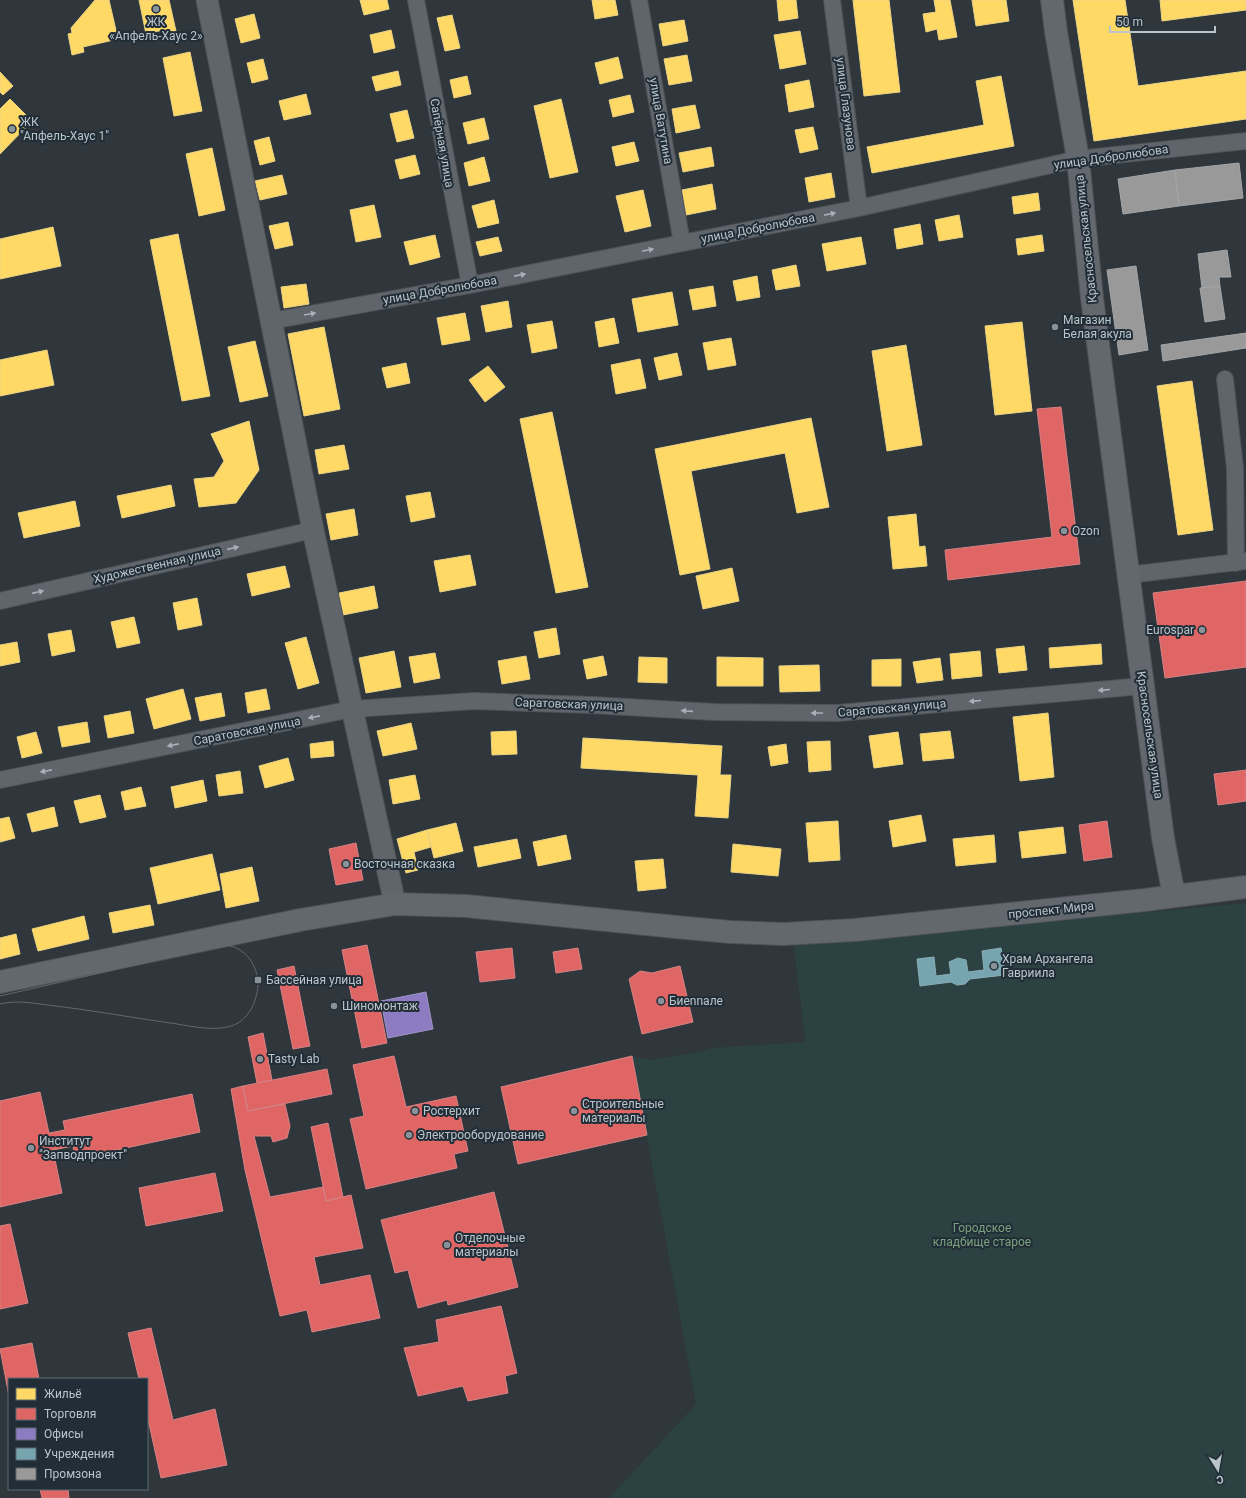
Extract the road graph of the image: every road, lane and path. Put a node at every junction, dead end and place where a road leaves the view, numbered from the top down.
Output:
1 (207, 0) edge
2 (416, 0) edge
3 (639, 0) edge
4 (832, 0) edge
5 (1052, 0) edge
6 (1246, 141) edge
7 (1078, 159) junction
8 (859, 208) junction
9 (682, 243) junction
10 (470, 285) junction
11 (271, 321) junction
12 (1225, 379) dead end
13 (313, 530) junction
14 (1241, 562) edge
15 (1128, 575) junction
16 (0, 601) edge
17 (1143, 686) junction
18 (352, 709) junction
19 (0, 780) edge
20 (1246, 887) edge
21 (1174, 896) junction
22 (395, 904) junction
23 (0, 982) edge

1 - 11 street
2 - 10 street, Сапёрная улица
3 - 9 street, улица Ватутина
4 - 8 street, улица Глазунова
5 - 7 main road, Красносельская улица
6 - 7 street, улица Добролюбова
7 - 8 street, улица Добролюбова
7 - 15 main road, Красносельская улица
9 -> 8 street, улица Добролюбова
10 -> 9 street, улица Добролюбова
11 -> 10 street, улица Добролюбова
11 - 13 street
12 - 14 street
16 -> 13 street, Художественная улица
13 - 18 street
14 - 15 street
15 - 17 main road, Красносельская улица
17 -> 18 street, Саратовская улица
17 - 21 main road, Красносельская улица
18 -> 19 street, Саратовская улица
18 - 22 street
20 - 21 main road, проспект Мира
21 - 22 main road, проспект Мира
22 - 23 main road, проспект Мира

